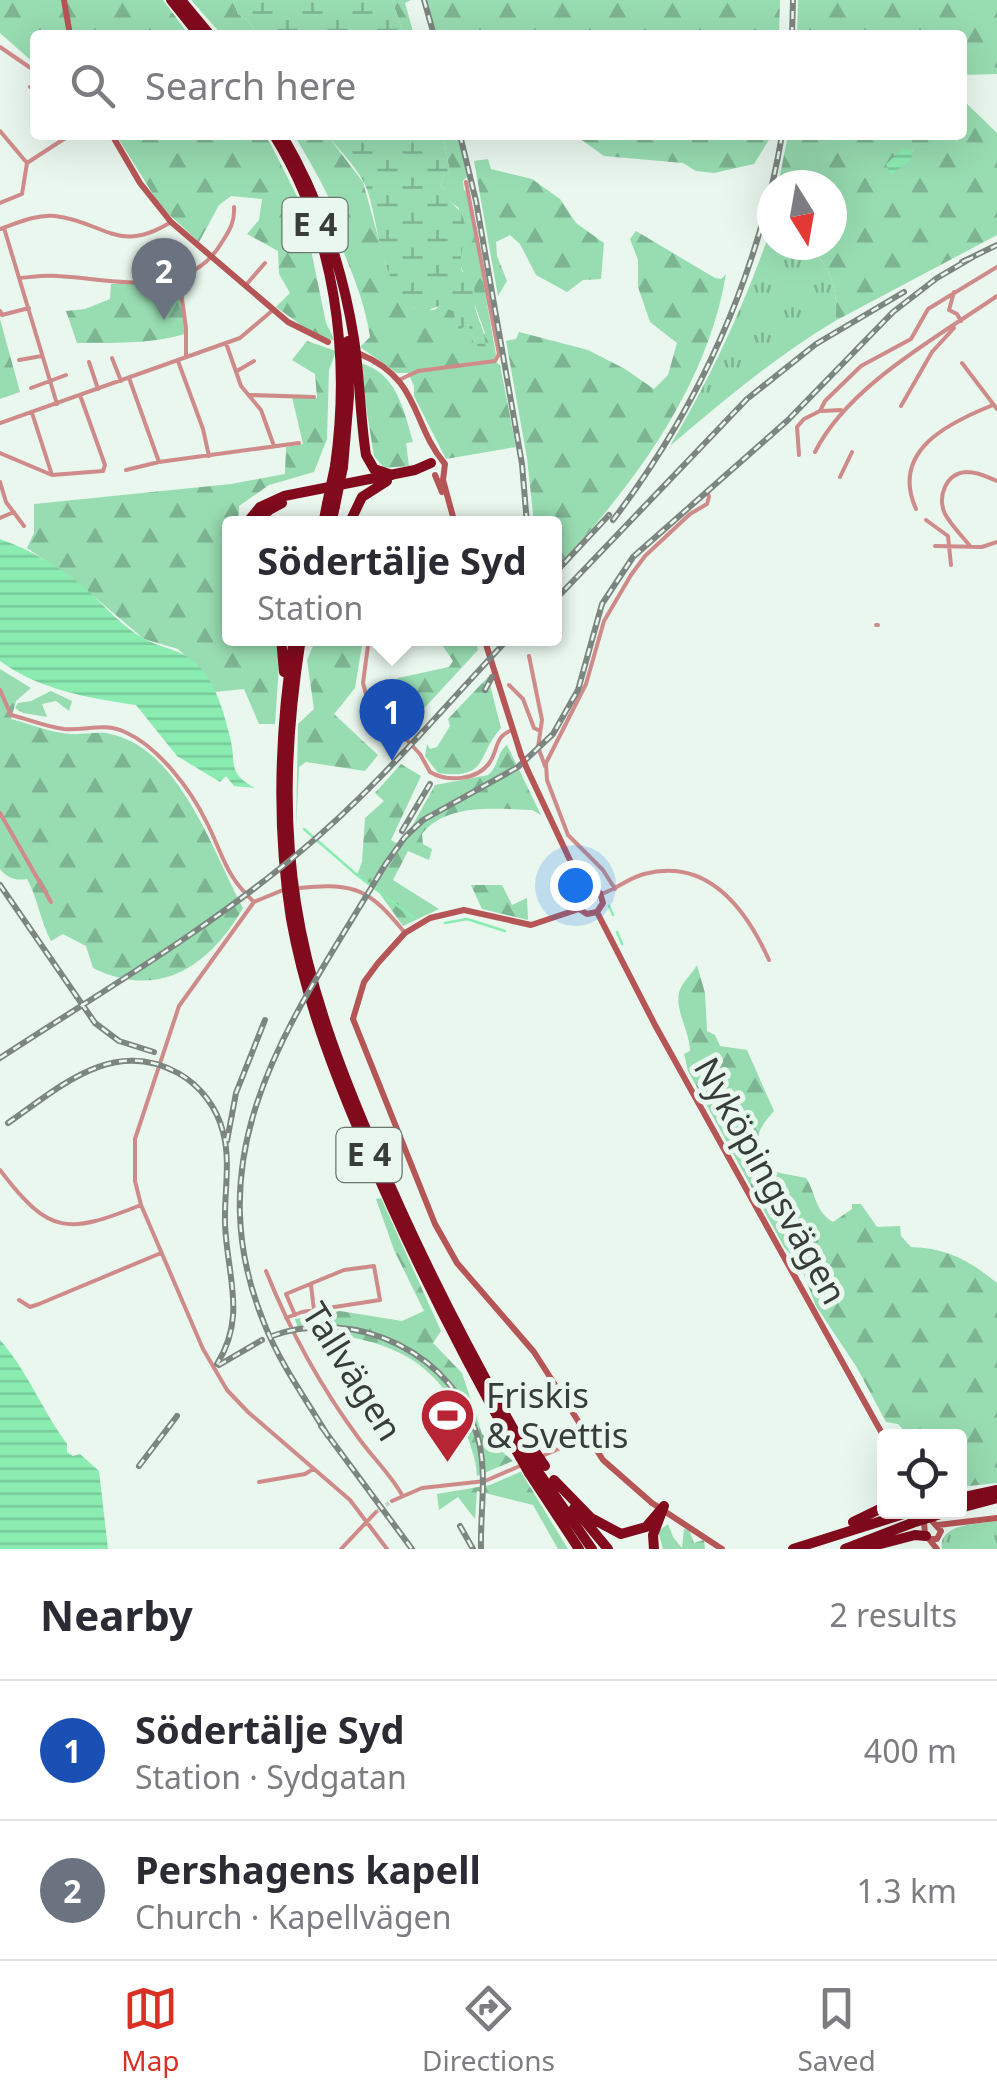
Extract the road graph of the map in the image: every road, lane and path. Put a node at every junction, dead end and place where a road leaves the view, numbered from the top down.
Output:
1 (64, 0) edge
2 (172, 0) edge
3 (182, 0) edge
4 (69, 30) edge
5 (196, 30) edge
6 (206, 30) edge
7 (0, 46) edge
8 (30, 67) edge
9 (0, 131) edge
10 (62, 140) edge
11 (115, 140) edge
12 (276, 140) edge
13 (285, 140) edge
14 (28, 163) junction
15 (466, 182) dead end
16 (0, 203) edge
17 (234, 207) dead end
18 (171, 222) junction
19 (2, 228) edge
20 (326, 232) junction
21 (212, 258) junction
22 (265, 264) dead end
23 (997, 267) edge
24 (20, 278) junction
25 (179, 278) junction
26 (245, 286) junction
27 (954, 292) junction
28 (997, 296) edge
29 (29, 308) junction
30 (273, 310) junction
31 (0, 311) edge
32 (962, 320) junction
33 (328, 342) dead end
34 (226, 343) junction
35 (360, 354) dead end
36 (42, 356) junction
37 (112, 358) dead end
38 (186, 358) junction
39 (20, 360) dead end
40 (178, 360) junction
41 (89, 362) dead end
42 (254, 362) dead end
43 (962, 363) dead end
44 (237, 371) junction
45 (66, 375) dead end
46 (130, 378) junction
47 (398, 380) junction
48 (49, 381) junction
49 (121, 381) junction
50 (31, 388) dead end
51 (98, 389) junction
52 (80, 395) junction
53 (250, 395) junction
54 (314, 397) dead end
55 (57, 404) junction
56 (901, 406) dead end
57 (995, 407) edge
58 (841, 410) junction
59 (32, 412) junction
60 (820, 412) junction
61 (0, 423) edge
62 (298, 443) dead end
63 (274, 447) junction
64 (815, 452) dead end
65 (852, 452) dead end
66 (0, 453) edge
67 (799, 455) dead end
68 (209, 457) junction
69 (159, 462) junction
70 (339, 466) junction
71 (436, 468) junction
72 (126, 470) dead end
73 (52, 474) junction
74 (840, 477) dead end
75 (389, 478) junction
76 (997, 481) edge
77 (1, 486) edge
78 (706, 491) dead end
79 (916, 509) dead end
80 (14, 512) junction
81 (253, 516) edge
82 (263, 516) edge
83 (327, 516) edge
84 (353, 516) edge
85 (451, 516) edge
86 (0, 518) edge
87 (926, 520) dead end
88 (24, 526) dead end
89 (997, 542) edge
90 (950, 545) junction
91 (935, 546) dead end
92 (970, 546) junction
93 (951, 564) dead end
94 (281, 646) edge
95 (299, 646) edge
96 (300, 646) edge
97 (368, 646) edge
98 (488, 646) edge
99 (528, 656) dead end
100 (509, 685) dead end
101 (0, 690) edge
102 (284, 703) junction
103 (512, 730) junction
104 (540, 731) junction
105 (546, 766) junction
106 (0, 813) edge
107 (300, 888) dead end
108 (588, 889) junction
109 (615, 889) junction
110 (284, 890) dead end
111 (602, 899) junction
112 (51, 902) dead end
113 (254, 902) junction
114 (578, 906) junction
115 (593, 913) junction
116 (405, 934) junction
117 (769, 960) dead end
118 (0, 1170) edge
119 (142, 1205) junction
120 (161, 1253) junction
121 (266, 1272) dead end
122 (311, 1284) junction
123 (19, 1300) dead end
124 (314, 1310) junction
125 (295, 1315) junction
126 (286, 1318) junction
127 (880, 1429) edge
128 (586, 1437) junction
129 (527, 1454) junction
130 (313, 1469) junction
131 (537, 1470) junction
132 (554, 1480) junction
133 (259, 1482) dead end
134 (997, 1490) edge
135 (402, 1496) junction
136 (967, 1496) edge
137 (997, 1498) edge
138 (392, 1502) tunnel mouth
139 (967, 1506) edge
140 (662, 1509) junction
141 (877, 1510) edge
142 (376, 1512) tunnel mouth
143 (997, 1518) edge
144 (895, 1519) edge
145 (904, 1519) edge
146 (920, 1519) edge
147 (924, 1519) edge
148 (366, 1520) junction
149 (958, 1524) junction
150 (937, 1525) junction
151 (940, 1536) junction
152 (821, 1538) junction
153 (930, 1542) edge
154 (341, 1549) edge
155 (387, 1549) edge
156 (579, 1549) edge
157 (592, 1549) edge
158 (608, 1549) edge
159 (654, 1549) edge
160 (724, 1549) edge
161 (794, 1549) edge
162 (845, 1549) edge
163 (862, 1549) edge

1 - 4 main road
2 - 5 highway
3 - 6 highway
7 - 8 street
9 - 14 street
10 - 14 street
11 - 18 main road
12 - 70 highway, E 4
13 - 20 highway, E 4
14 - 16 street
15 - 47 street
17 - 21 street
18 - 19 street
18 - 21 main road
19 - 24 street
20 - 70 highway, E 4
20 - 75 highway
21 - 25 street
21 - 26 main road
22 - 26 street
23 - 27 street
24 - 25 street
24 - 29 street
25 - 38 street
26 - 30 main road
27 - 32 street
27 - 60 street
28 - 32 street
29 - 31 street
29 - 36 street
30 - 33 main road
30 - 34 street
32 - 56 street
32 - 58 street
34 - 38 street
34 - 44 street
35 - 47 main road
36 - 39 street
36 - 48 street
37 - 49 street
38 - 40 street
40 - 46 street
40 - 68 street
41 - 51 street
42 - 44 street
43 - 57 street
44 - 53 street
45 - 48 street
46 - 49 street
46 - 69 street
47 - 71 main road
48 - 50 street
48 - 55 street
49 - 51 street
51 - 52 street
52 - 55 street
52 - 73 street
53 - 54 street
53 - 63 street
55 - 59 street
57 - 79 street
58 - 60 street
58 - 64 street
59 - 61 street
59 - 73 street
60 - 67 street
62 - 63 street
63 - 68 street
65 - 74 street
66 - 73 street
68 - 69 street
69 - 72 street
70 - 83 highway, E 4, bridge
71 - 75 highway
71 - 85 main road
75 - 81 highway
75 - 82 highway
75 - 84 highway
76 - 92 street
77 - 80 street
78 - 105 street
80 - 86 street
80 - 88 street
87 - 90 street
89 - 92 street
90 - 91 street
90 - 92 street
90 - 93 street
94 - 102 highway
95 - 102 highway, E 4
96 - 129 highway, E 4
97 - 103 street
98 - 103 main road
99 - 104 street
100 - 104 street
101 - 113 street
102 - 129 highway, E 4
103 - 108 main road, bridge
104 - 105 street
105 - 109 street
106 - 112 street
107 - 116 street
108 - 111 main road
108 - 114 main road
109 - 111 street
109 - 117 street
110 - 113 street
111 - 115 main road
113 - 119 street
114 - 115 main road
114 - 116 main road
115 - 127 main road, Nyköpingsvägen
116 - 128 main road
118 - 119 street
119 - 120 street
120 - 123 street
120 - 130 street
121 - 126 street, Tallvägen
122 - 124 street
122 - 124 street
122 - 125 street
124 - 125 street
125 - 126 street
126 - 135 street, Tallvägen
128 - 135 street
128 - 140 main road
129 - 131 highway, E 4, bridge
130 - 133 street
130 - 148 street
131 - 132 highway
131 - 156 highway, E 4
131 - 157 highway, E 4
132 - 140 highway
132 - 158 highway
134 - 136 highway
135 - 138 street
137 - 139 highway
140 - 159 highway
140 - 160 main road
141 - 152 highway
142 - 148 street
143 - 149 main road
144 - 152 highway
145 - 162 highway
146 - 153 main road
147 - 150 main road
148 - 154 street
148 - 155 street
149 - 150 main road
149 - 151 main road
150 - 151 main road
150 - 153 main road
151 - 153 main road
152 - 161 highway
153 - 163 highway

